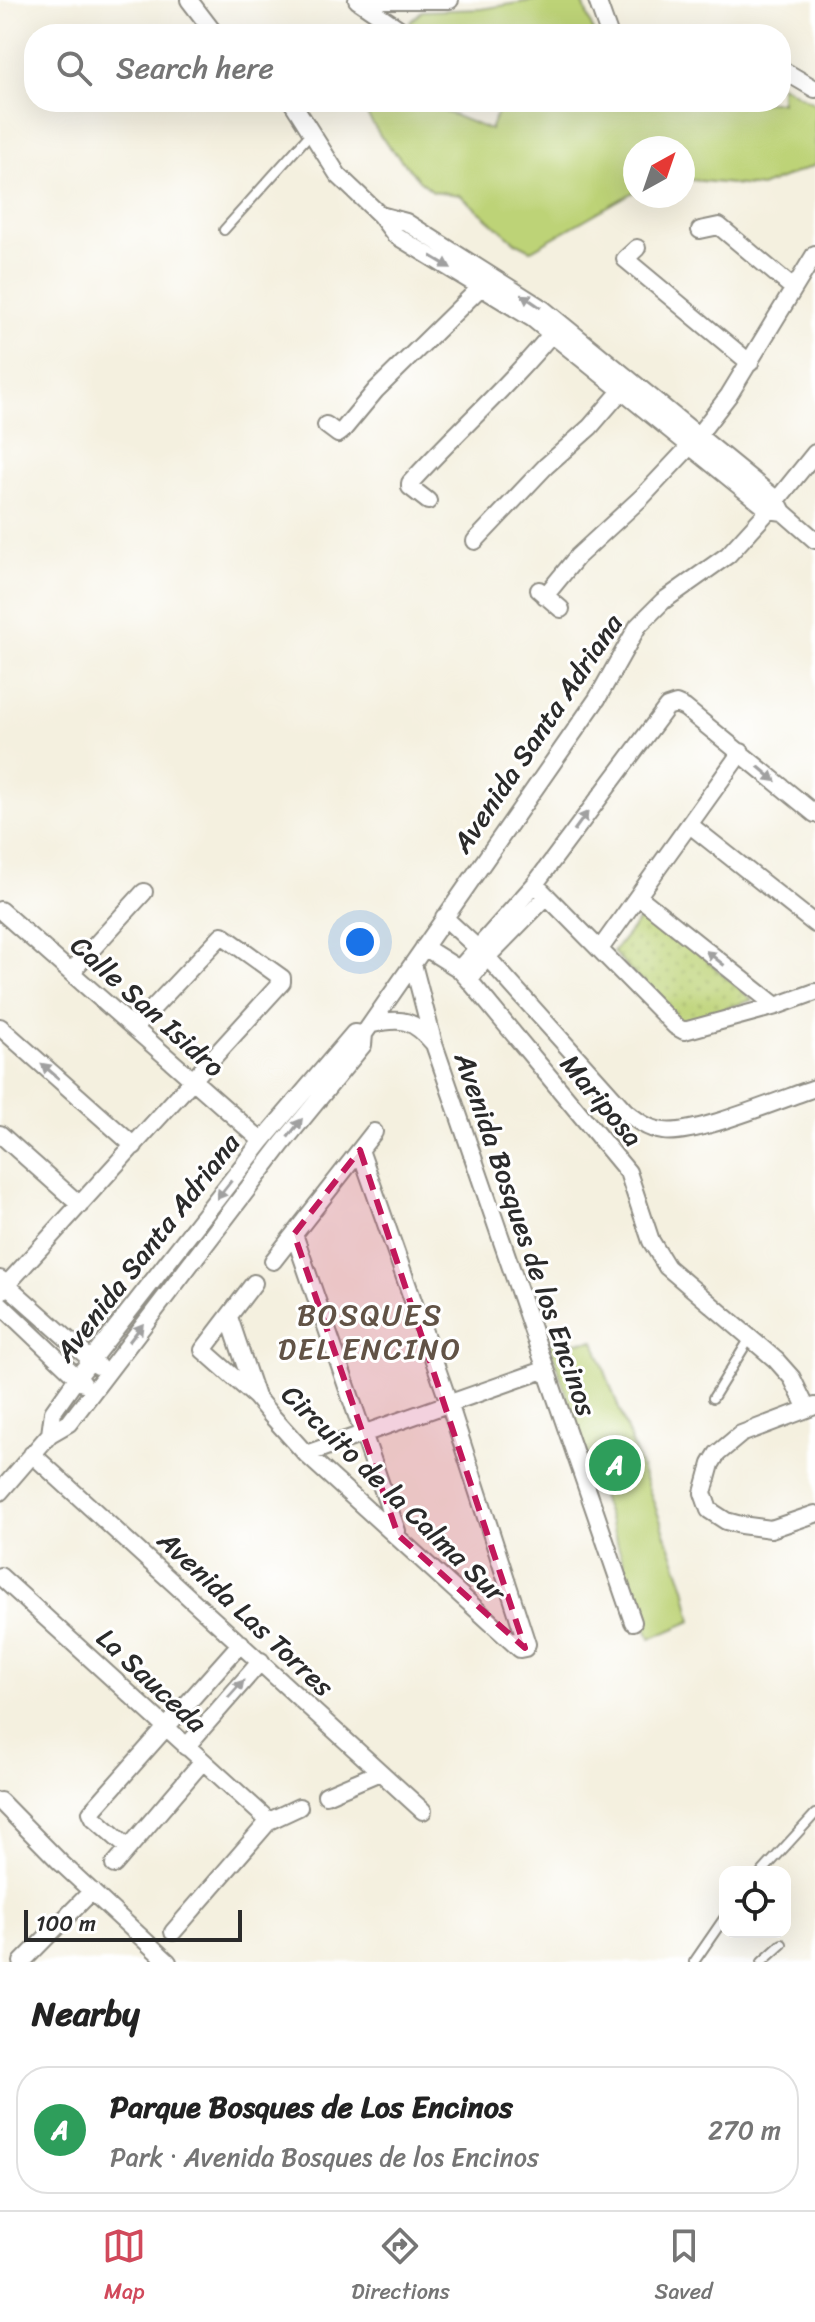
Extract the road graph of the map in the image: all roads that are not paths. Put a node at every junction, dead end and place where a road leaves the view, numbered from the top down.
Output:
1 (189, 0) edge
2 (357, 0) edge
3 (372, 0) edge
4 (450, 0) edge
5 (597, 0) edge
6 (207, 24) edge
7 (392, 24) edge
8 (605, 24) edge
9 (791, 75) edge
10 (815, 89) edge
11 (299, 112) edge
12 (312, 132) junction
13 (224, 230) dead end
14 (700, 230) dead end
15 (637, 248) dead end
16 (815, 254) edge
17 (487, 281) junction
18 (793, 288) junction
19 (556, 328) junction
20 (750, 363) junction
21 (626, 385) junction
22 (326, 425) dead end
23 (694, 441) junction
24 (815, 453) edge
25 (428, 501) dead end
26 (776, 508) junction
27 (474, 539) dead end
28 (815, 540) edge
29 (561, 609) dead end
30 (741, 752) junction
31 (815, 814) edge
32 (690, 825) junction
33 (541, 890) junction
34 (144, 892) dead end
35 (639, 897) junction
36 (0, 910) edge
37 (444, 917) junction
38 (815, 924) edge
39 (424, 947) junction
40 (600, 949) junction
41 (483, 953) junction
42 (413, 964) junction
43 (71, 972) junction
44 (464, 974) junction
45 (815, 992) edge
46 (776, 1006) junction
47 (0, 1027) edge
48 (134, 1028) junction
49 (369, 1029) junction
50 (434, 1044) junction
51 (193, 1080) junction
52 (815, 1088) edge
53 (374, 1132) dead end
54 (0, 1134) edge
55 (262, 1141) junction
56 (134, 1146) junction
57 (360, 1150) junction
58 (80, 1205) junction
59 (294, 1234) junction
60 (273, 1261) dead end
61 (254, 1283) dead end
62 (2, 1286) edge
63 (0, 1304) edge
64 (229, 1317) junction
65 (750, 1338) junction
66 (90, 1360) junction
67 (544, 1370) junction
68 (106, 1372) junction
69 (77, 1378) junction
70 (92, 1390) junction
71 (256, 1397) junction
72 (713, 1398) dead end
73 (449, 1403) junction
74 (811, 1408) edge
75 (50, 1434) junction
76 (363, 1434) junction
77 (32, 1454) junction
78 (306, 1454) junction
79 (0, 1492) edge
80 (815, 1514) edge
81 (398, 1535) junction
82 (0, 1576) edge
83 (633, 1622) dead end
84 (241, 1643) junction
85 (261, 1661) junction
86 (165, 1727) junction
87 (186, 1747) junction
88 (202, 1762) junction
89 (380, 1772) junction
90 (326, 1795) dead end
91 (299, 1807) dead end
92 (3, 1809) edge
93 (423, 1811) dead end
94 (815, 1814) edge
95 (269, 1821) junction
96 (128, 1848) junction
97 (114, 1865) dead end
98 (767, 1866) edge
99 (92, 1891) junction
100 (719, 1926) edge
101 (173, 1932) dead end
102 (782, 1944) dead end
103 (22, 1962) edge
104 (168, 1962) edge
105 (696, 1962) edge
106 (762, 1962) edge

1 - 6 street
2 - 7 street
3 - 4 street
5 - 8 street
9 - 10 street
11 - 12 street
12 - 13 lane
12 - 17 street
14 - 18 street
15 - 20 street
16 - 18 street
17 - 19 street
17 - 22 street
18 - 20 street
19 - 21 street
19 - 25 street
20 - 23 street
21 - 23 street
21 - 27 street
23 - 26 street
23 - 29 street
24 - 26 street, Avenida Santa Adriana
26 - 28 street
26 - 37 street, Avenida Santa Adriana
30 -> 31 street
30 - 32 street
33 -> 30 street
32 - 35 street
32 - 38 street
33 - 40 street
33 - 41 street
34 - 43 street
35 - 40 street
46 -> 35 street
36 - 43 street, Calle San Isidro
37 - 39 street, Avenida Santa Adriana
37 - 41 street
39 - 42 street, Avenida Santa Adriana
39 - 44 street, Mariposa
40 - 46 street
41 - 44 street
41 - 52 street
42 - 49 street, Avenida Santa Adriana
42 - 50 street, Avenida Bosques de los Encinos
43 - 48 street, Calle San Isidro
44 - 65 street, Mariposa
45 - 46 street
56 -> 47 street
48 - 51 street, Calle San Isidro
48 - 51 street
49 - 50 street, Avenida Bosques de los Encinos
49 - 55 street, Avenida Santa Adriana
68 -> 49 street, Avenida Santa Adriana
50 - 67 street, Avenida Bosques de los Encinos
51 - 55 street, Calle San Isidro
51 - 56 street
53 - 57 street
54 - 58 street
55 -> 66 street, Avenida Santa Adriana
56 - 58 street
57 - 59 street
57 - 73 street
58 - 62 street
59 - 60 street
59 - 76 street
61 - 64 street
62 - 66 street
63 - 69 street
64 - 71 street, Circuito de la Calma Sur
64 - 71 street
65 - 72 lane
65 - 74 street, Mariposa
66 - 68 street
66 - 69 street, Avenida Santa Adriana
67 - 73 street
67 - 83 street, Avenida Bosques de los Encinos
68 - 70 street, Avenida Santa Adriana
69 - 70 street
69 - 75 street, Avenida Santa Adriana
70 - 75 street, Avenida Santa Adriana
71 - 78 street, Circuito de la Calma Sur
73 - 76 street
73 - 81 street, Circuito de la Calma Sur
74 - 80 street
75 - 77 street, Avenida Santa Adriana
76 - 78 street
76 - 81 street
77 - 79 street, Avenida Santa Adriana
77 - 84 street, Avenida Las Torres
78 - 81 street, Circuito de la Calma Sur
82 - 86 street, La Sauceda
84 - 85 street, Avenida Las Torres
84 - 86 street
87 -> 85 street
85 - 89 street, Avenida Las Torres
86 - 87 street, La Sauceda
86 - 96 street
87 - 88 street, La Sauceda
88 - 95 street, La Sauceda
88 - 96 street
89 - 90 street
89 - 93 street, Avenida Las Torres
91 - 95 street
92 - 99 street
94 - 98 lane
95 - 101 street
96 - 97 street
99 - 103 street
99 - 104 street
100 - 105 lane
102 - 106 lane

